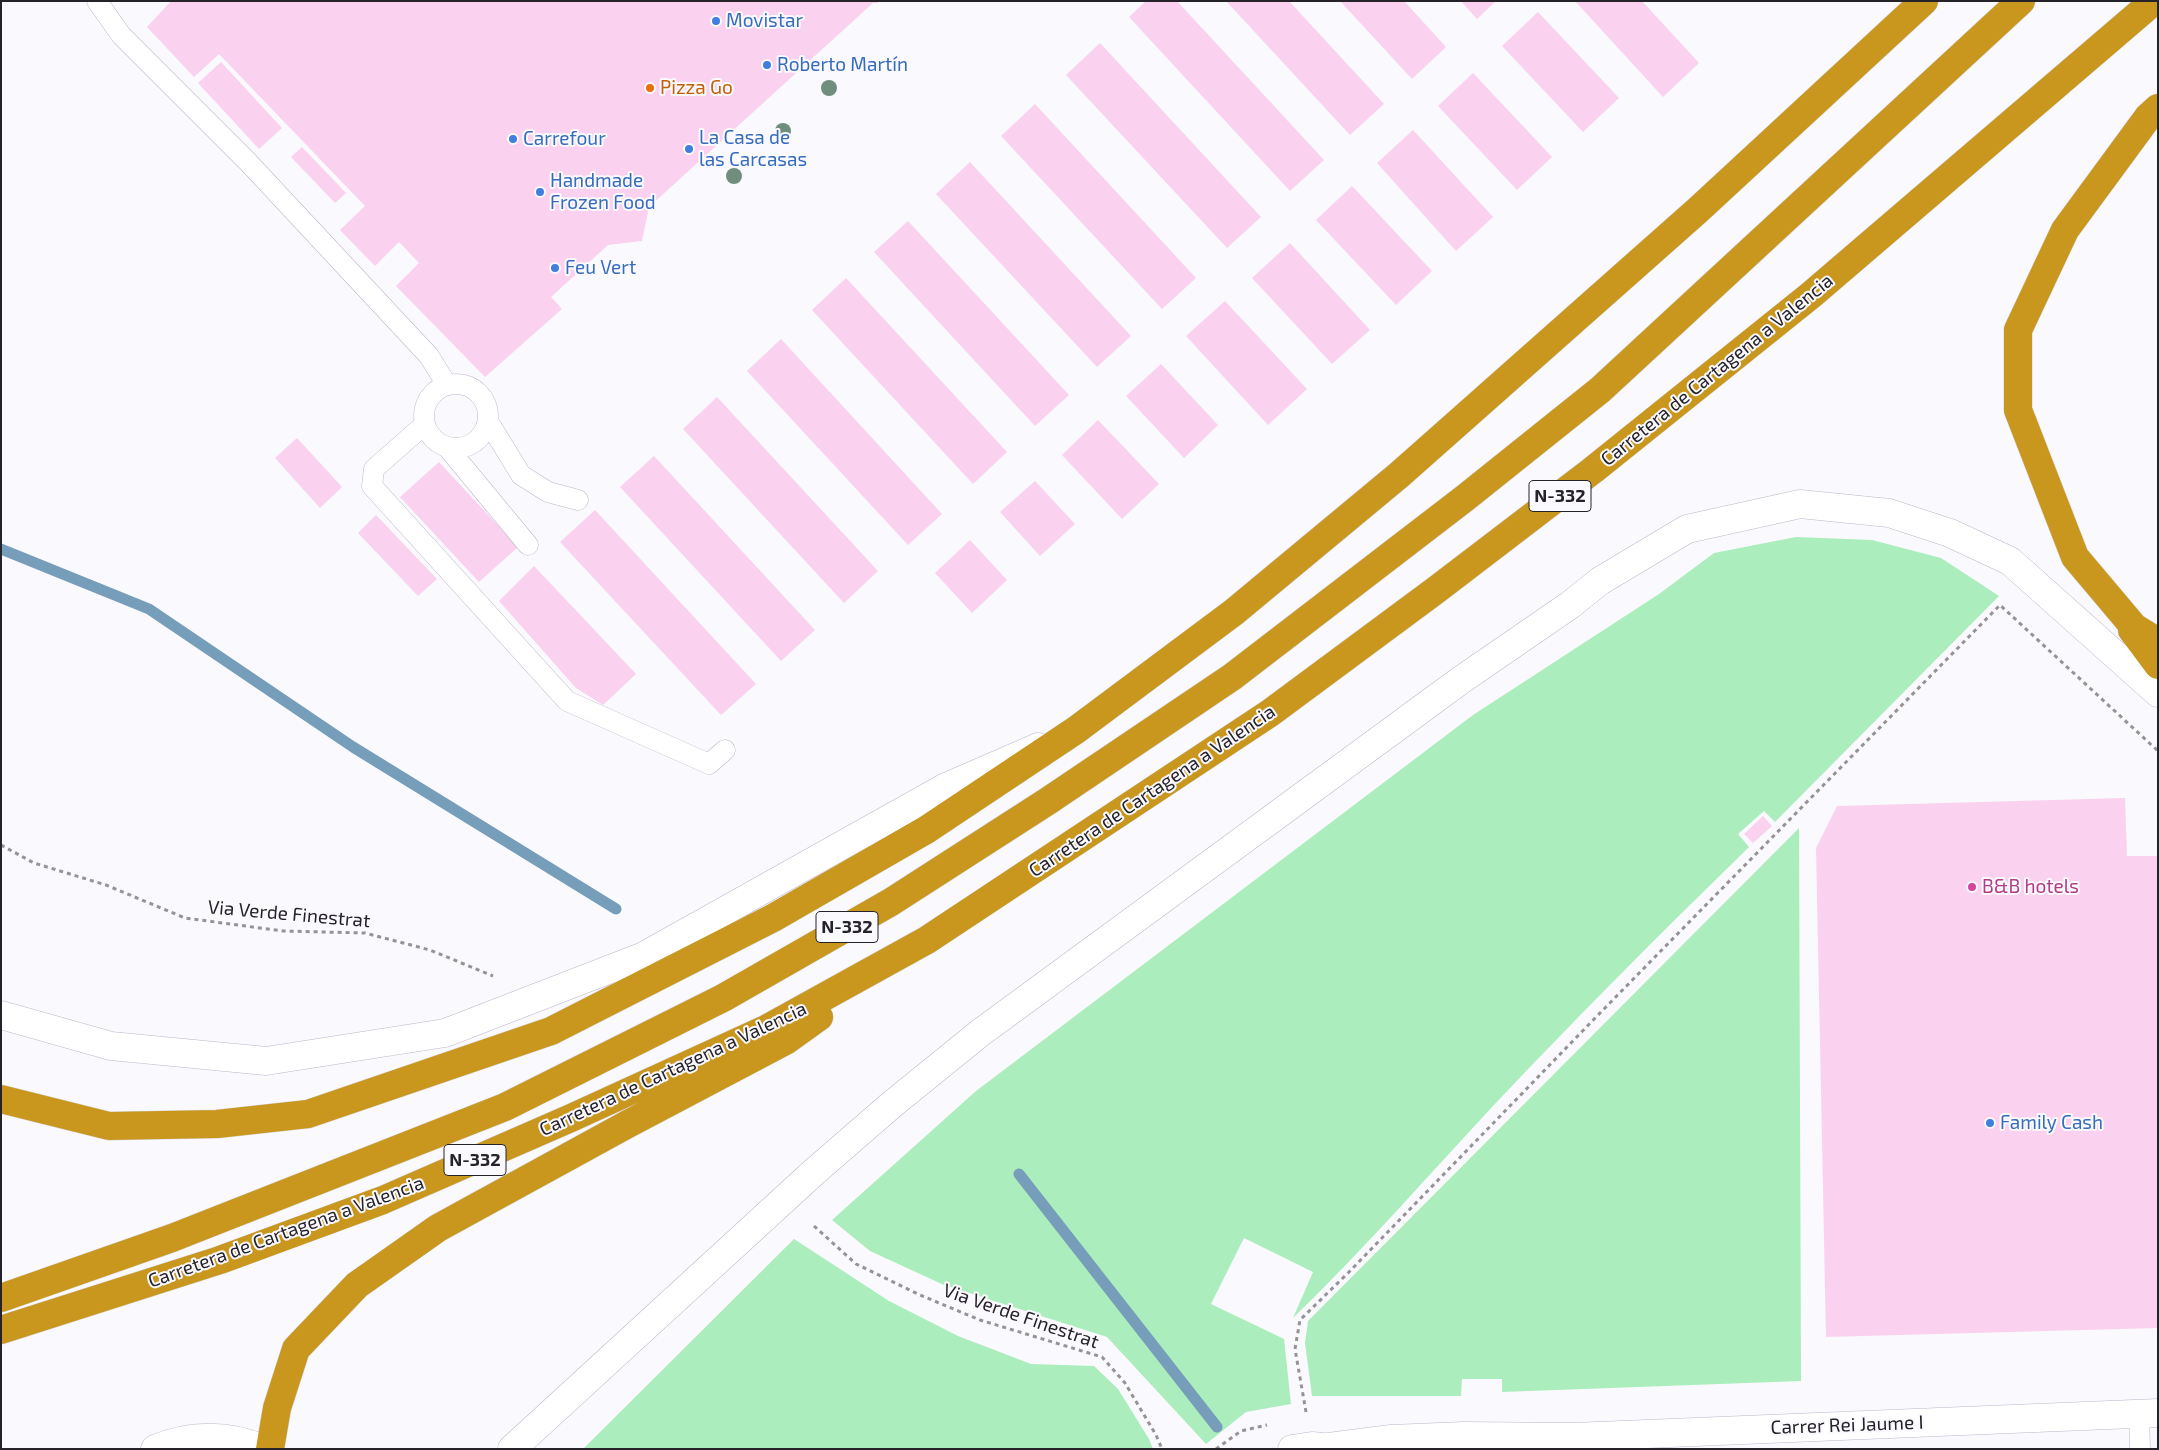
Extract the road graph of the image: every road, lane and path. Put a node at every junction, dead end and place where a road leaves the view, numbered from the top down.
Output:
1 (97, 1) edge
2 (1924, 1) edge
3 (2021, 1) edge
4 (2154, 1) edge
5 (2158, 108) edge
6 (447, 385) junction
7 (488, 421) junction
8 (425, 424) junction
9 (447, 447) junction
10 (578, 500) dead end
11 (528, 545) dead end
12 (2113, 602) junction
13 (2158, 642) edge
14 (2158, 665) edge
15 (2158, 694) edge
16 (1076, 730) junction
17 (725, 750) dead end
18 (2158, 751) edge
19 (1, 845) edge
20 (927, 940) junction
21 (501, 980) dead end
22 (1, 1015) edge
23 (1, 1100) edge
24 (814, 1226) dead end
25 (1, 1298) edge
26 (1, 1330) edge
27 (2148, 1413) edge
28 (1306, 1415) dead end
29 (1536, 1437) junction
30 (1335, 1448) edge
31 (155, 1449) edge
32 (263, 1449) edge
33 (270, 1449) edge
34 (512, 1449) edge
35 (1162, 1449) edge
36 (1292, 1449) edge
37 (1509, 1449) edge
38 (2140, 1449) edge

1 - 6 lane
2 - 16 highway
3 - 25 highway, Carretera de Cartagena a Valencia / N-332
4 - 20 highway, Carretera de Cartagena a Valencia / N-332
5 - 12 highway
6 - 7 lane
6 - 8 lane
7 - 9 lane
7 - 10 lane
8 - 9 lane
8 - 17 lane
9 - 11 lane
12 - 13 highway
12 - 14 highway
15 - 34 main road
16 - 22 main road
16 - 23 highway
18 - 28 path
19 - 21 path, Via Verde Finestrat
20 - 26 highway, Carretera de Cartagena a Valencia / N-332
20 - 33 highway
24 - 35 path, Via Verde Finestrat
27 - 29 main road, Carrer Rei Jaume I
27 - 38 lane
29 - 30 main road, Carrer Rei Jaume I
29 - 37 main road, Carrer Rei Jaume I
30 - 36 main road, Carrer Rei Jaume I
31 - 32 main road

